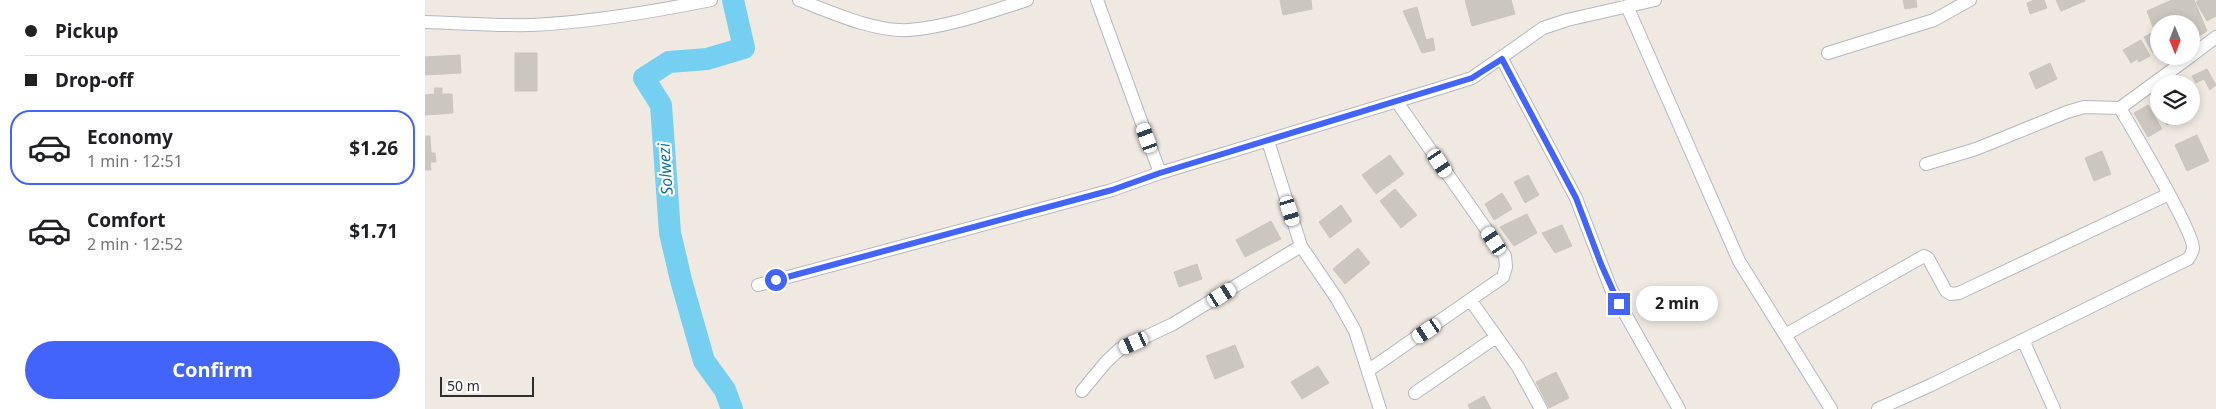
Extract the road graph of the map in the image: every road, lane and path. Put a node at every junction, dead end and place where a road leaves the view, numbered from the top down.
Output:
1 (711, 0) edge
2 (799, 0) edge
3 (1027, 0) edge
4 (1097, 0) edge
5 (1655, 0) edge
6 (1970, 0) edge
7 (1627, 6) junction
8 (425, 22) edge
9 (2216, 37) edge
10 (2200, 49) edge
11 (1828, 53) dead end
12 (1502, 59) junction
13 (2179, 65) edge
14 (1397, 102) junction
15 (2120, 108) junction
16 (1269, 141) junction
17 (1926, 164) dead end
18 (1160, 173) junction
19 (2169, 194) junction
20 (1301, 246) junction
21 (758, 285) dead end
22 (1471, 301) junction
23 (1785, 335) junction
24 (1496, 338) junction
25 (2023, 340) junction
26 (1369, 370) junction
27 (1082, 391) dead end
28 (1415, 393) dead end
29 (1380, 409) edge
30 (1541, 409) edge
31 (1679, 409) edge
32 (1831, 409) edge
33 (1878, 409) edge
34 (2054, 409) edge

1 - 8 street
2 - 3 street
4 - 18 street
5 - 7 street
6 - 11 street
7 - 12 street
7 - 23 street
9 - 10 street
12 - 14 street
12 - 31 street
13 - 15 street
14 - 16 street
14 - 22 street
15 - 17 street
15 - 19 street
16 - 18 street
16 - 20 street
18 - 21 street
19 - 23 street
19 - 25 street
20 - 26 street
20 - 27 street
22 - 24 street
22 - 26 street
23 - 32 street
24 - 28 street
24 - 30 street
25 - 33 street
25 - 34 street
26 - 29 street

